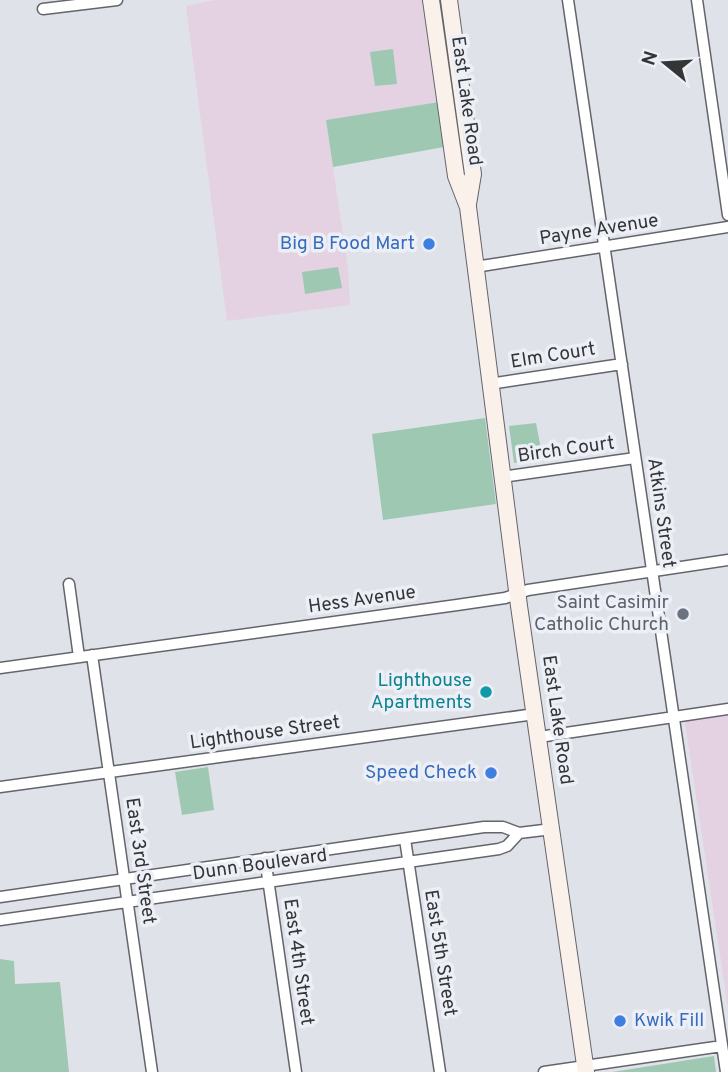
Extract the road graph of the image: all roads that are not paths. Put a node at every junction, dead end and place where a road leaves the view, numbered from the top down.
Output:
1 (117, 0) edge
2 (431, 0) edge
3 (449, 0) edge
4 (568, 0) edge
5 (696, 0) edge
6 (43, 9) dead end
7 (468, 207) junction
8 (728, 215) edge
9 (728, 227) edge
10 (604, 247) junction
11 (475, 267) junction
12 (622, 363) junction
13 (489, 384) junction
14 (635, 458) junction
15 (502, 477) junction
16 (728, 560) edge
17 (652, 571) junction
18 (69, 584) dead end
19 (518, 593) junction
20 (92, 655) junction
21 (79, 657) junction
22 (0, 668) edge
23 (728, 709) edge
24 (535, 714) junction
25 (673, 717) junction
26 (538, 737) junction
27 (110, 772) junction
28 (0, 786) edge
29 (552, 829) junction
30 (519, 833) junction
31 (405, 839) junction
32 (265, 858) junction
33 (408, 862) junction
34 (125, 879) junction
35 (269, 882) junction
36 (0, 897) edge
37 (128, 902) junction
38 (0, 920) edge
39 (722, 1046) junction
40 (586, 1069) edge
41 (152, 1072) edge
42 (296, 1072) edge
43 (440, 1072) edge
44 (544, 1072) edge
45 (726, 1072) edge

1 - 6 street
2 - 7 main road, East Lake Road
3 - 7 main road, East Lake Road
4 - 10 street, Atkins Street
5 - 8 street
7 - 11 main road, East Lake Road
9 - 10 street, Payne Avenue
10 - 11 street, Payne Avenue
10 - 12 street, Atkins Street
11 - 13 main road, East Lake Road
12 - 13 street, Elm Court
12 - 14 street, Atkins Street
13 - 15 main road, East Lake Road
14 - 15 street, Birch Court
14 - 17 street, Atkins Street
15 - 19 main road, East Lake Road
16 - 17 street, Hess Avenue
17 - 19 street, Hess Avenue
17 - 25 street, Atkins Street
18 - 21 street
19 - 20 street, Hess Avenue
19 - 24 main road, East Lake Road
20 - 21 street, Hess Avenue
20 - 27 street, East 3rd Street
21 - 22 street, Hess Avenue
23 - 25 street
24 - 26 main road, East Lake Road
24 - 27 street, Lighthouse Street
25 - 26 street
25 - 39 street, Atkins Street
26 - 29 main road, East Lake Road
27 - 28 street, Lighthouse Street
27 - 34 street, East 3rd Street
29 - 30 street, Dunn Boulevard
29 - 40 main road, East Lake Road
30 - 31 street, Dunn Boulevard
30 - 33 street, Dunn Boulevard
31 - 32 street, Dunn Boulevard
31 - 33 street, East 5th Street
32 - 34 street, Dunn Boulevard
32 - 35 street, East 4th Street
33 - 35 street, Dunn Boulevard
33 - 43 street, East 5th Street
34 - 36 street, Dunn Boulevard
34 - 37 street, East 3rd Street
35 - 37 street, Dunn Boulevard
35 - 42 street, East 4th Street
37 - 38 street, Dunn Boulevard
37 - 41 street, East 3rd Street
39 - 40 street
39 - 45 street, Atkins Street
40 - 44 street

